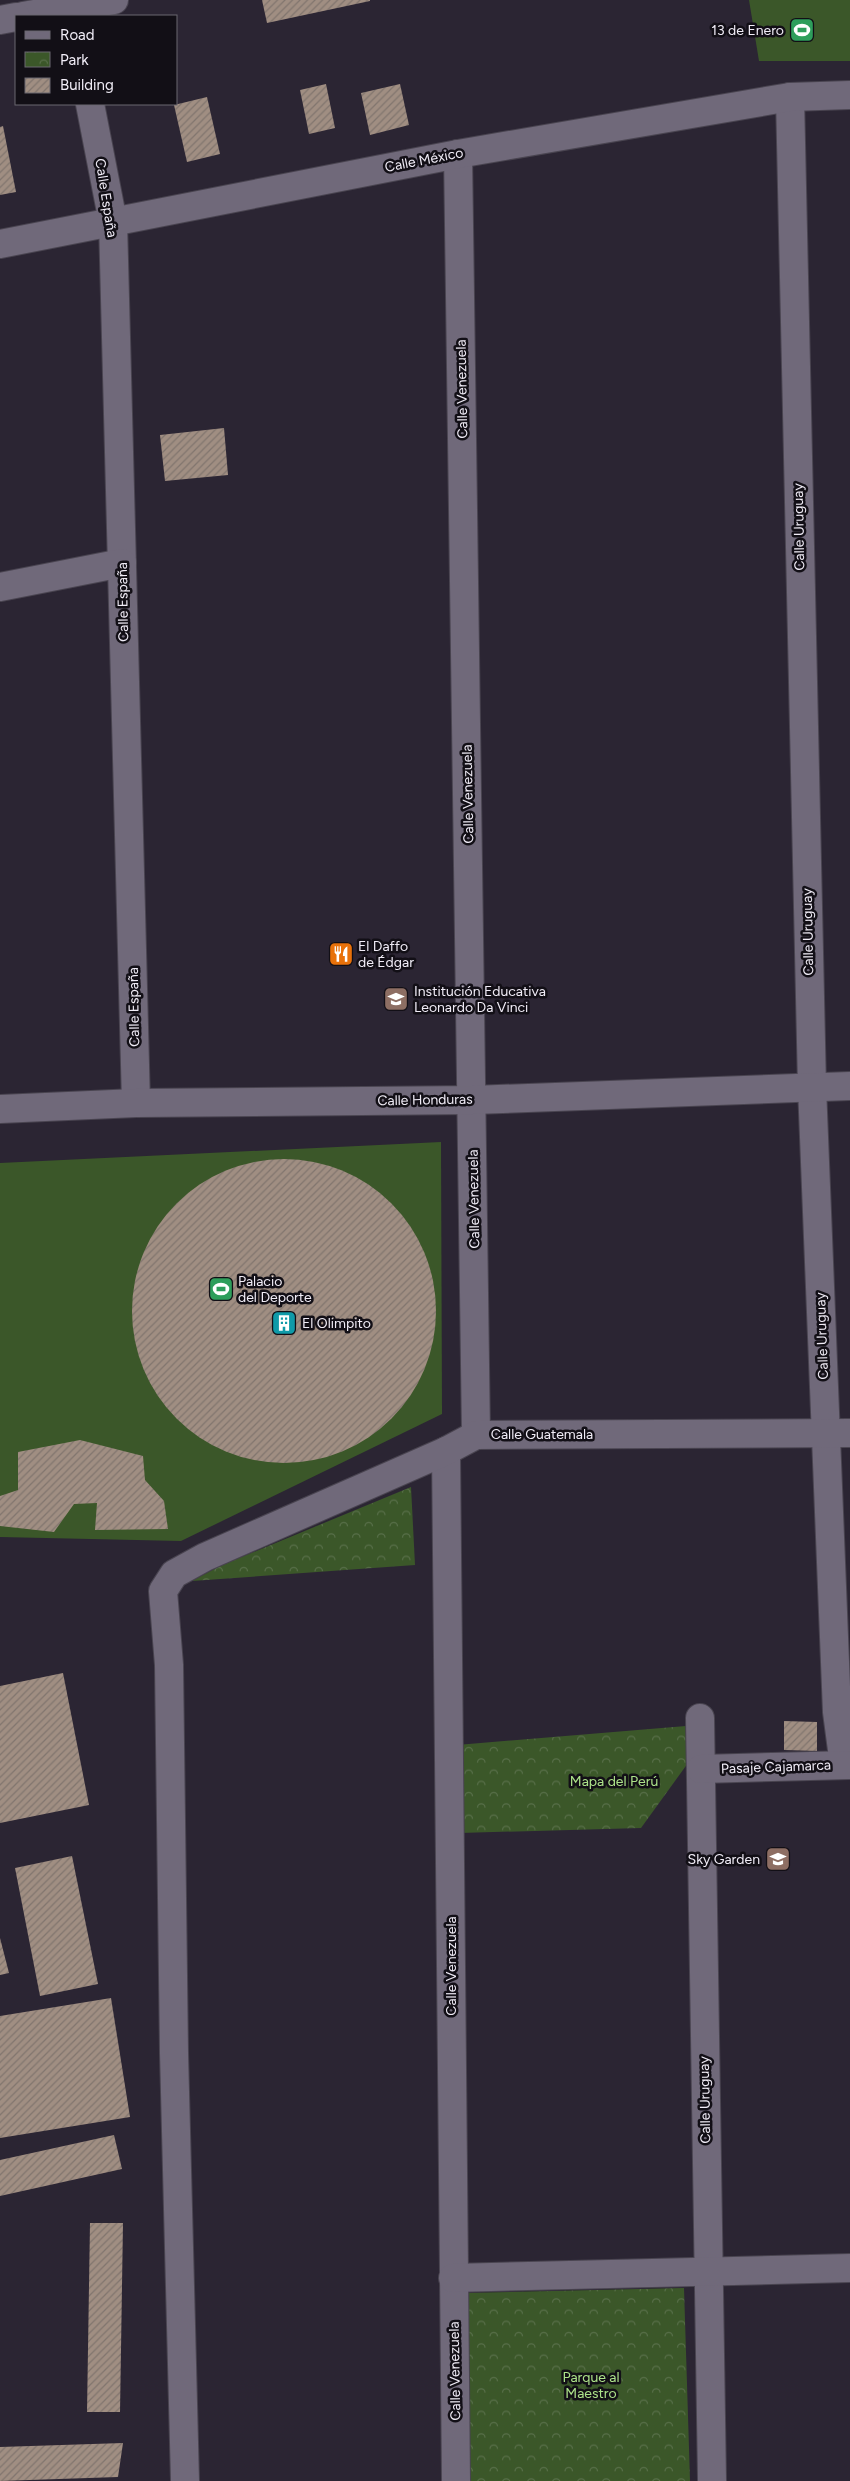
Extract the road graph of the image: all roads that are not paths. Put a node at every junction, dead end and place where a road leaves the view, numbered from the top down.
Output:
1 (114, 0) edge
2 (72, 12) edge
3 (35, 15) edge
4 (15, 18) edge
5 (0, 20) edge
6 (850, 95) edge
7 (790, 97) junction
8 (90, 105) edge
9 (458, 154) junction
10 (113, 222) junction
11 (0, 244) edge
12 (122, 563) junction
13 (0, 587) edge
14 (850, 1086) edge
15 (812, 1087) junction
16 (473, 1100) junction
17 (136, 1103) junction
18 (0, 1109) edge
19 (838, 1434) edge
20 (476, 1435) junction
21 (446, 1451) junction
22 (700, 1718) dead end
23 (847, 1765) edge
24 (701, 1769) junction
25 (850, 2268) edge
26 (708, 2271) junction
27 (453, 2278) junction
28 (186, 2481) edge
29 (456, 2481) edge
30 (712, 2481) edge

1 - 2 street
2 - 3 street
4 - 5 street
6 - 7 street, Calle México
7 - 9 street, Calle México
7 - 15 street, Calle Uruguay
8 - 10 street, Calle España
9 - 10 street, Calle México
9 - 16 street, Calle Venezuela
10 - 11 street, Calle México
10 - 12 street, Calle España
12 - 13 street
12 - 17 street, Calle España
14 - 15 street, Calle Honduras
15 - 16 street, Calle Honduras
15 - 19 street, Calle Uruguay
16 - 17 street, Calle Honduras
16 - 20 street, Calle Venezuela
17 - 18 street, Calle Honduras
19 - 20 street, Calle Guatemala
19 - 23 street, Calle Uruguay
20 - 21 street, Calle Guatemala
21 - 27 street, Calle Venezuela
21 - 28 street, Calle Guatemala
22 - 24 street, Calle Uruguay
23 - 24 street, Pasaje Cajamarca
24 - 26 street, Calle Uruguay
25 - 26 street
26 - 27 street
26 - 30 street, Calle Uruguay
27 - 29 street, Calle Venezuela

